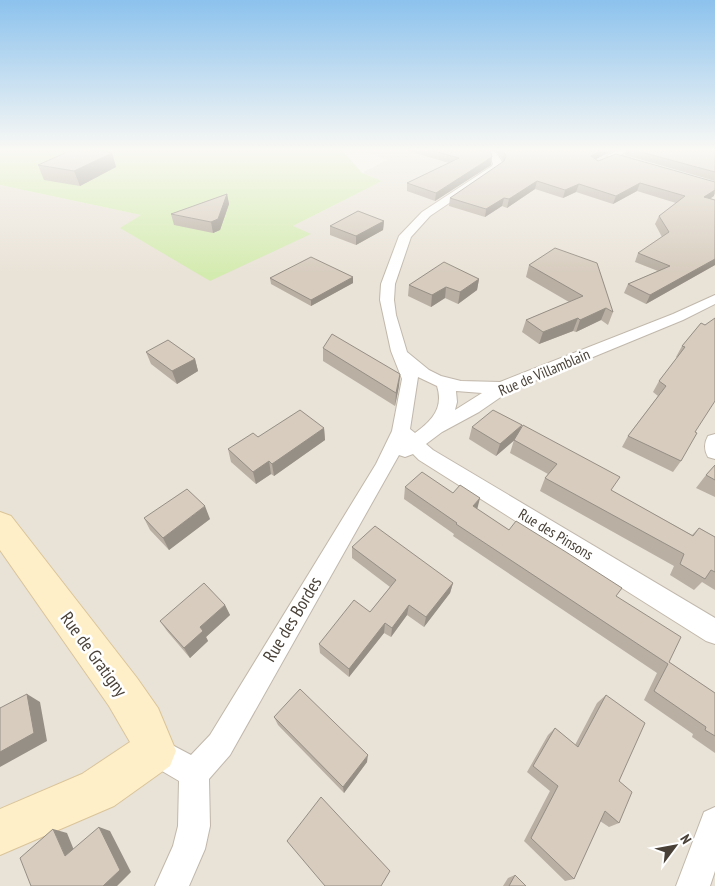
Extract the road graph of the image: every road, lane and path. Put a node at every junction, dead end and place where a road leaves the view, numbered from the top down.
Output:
1 (462, 190) edge
2 (715, 299) edge
3 (399, 351) junction
4 (445, 383) junction
5 (502, 388) junction
6 (436, 427) junction
7 (408, 437) junction
8 (715, 441) edge
9 (715, 452) edge
10 (0, 525) edge
11 (715, 632) edge
12 (155, 751) junction
13 (194, 773) junction
14 (715, 823) edge
15 (0, 832) edge
16 (172, 886) edge
17 (693, 886) edge

1 - 3 street, Rue des Bordes
2 - 5 street, Rue de Villamblain
3 - 4 street, Rue des Bordes
3 - 7 street, Rue des Bordes
4 - 5 street, Rue des Bordes
4 - 6 street
5 - 6 street, Rue de Villamblain
6 - 7 street, Rue de Villamblain
7 - 11 street, Rue des Pinsons
7 - 13 street, Rue des Bordes
8 - 9 street
10 - 12 street, Rue de Gratigny
12 - 13 street
12 - 15 street
13 - 16 street
14 - 17 street

